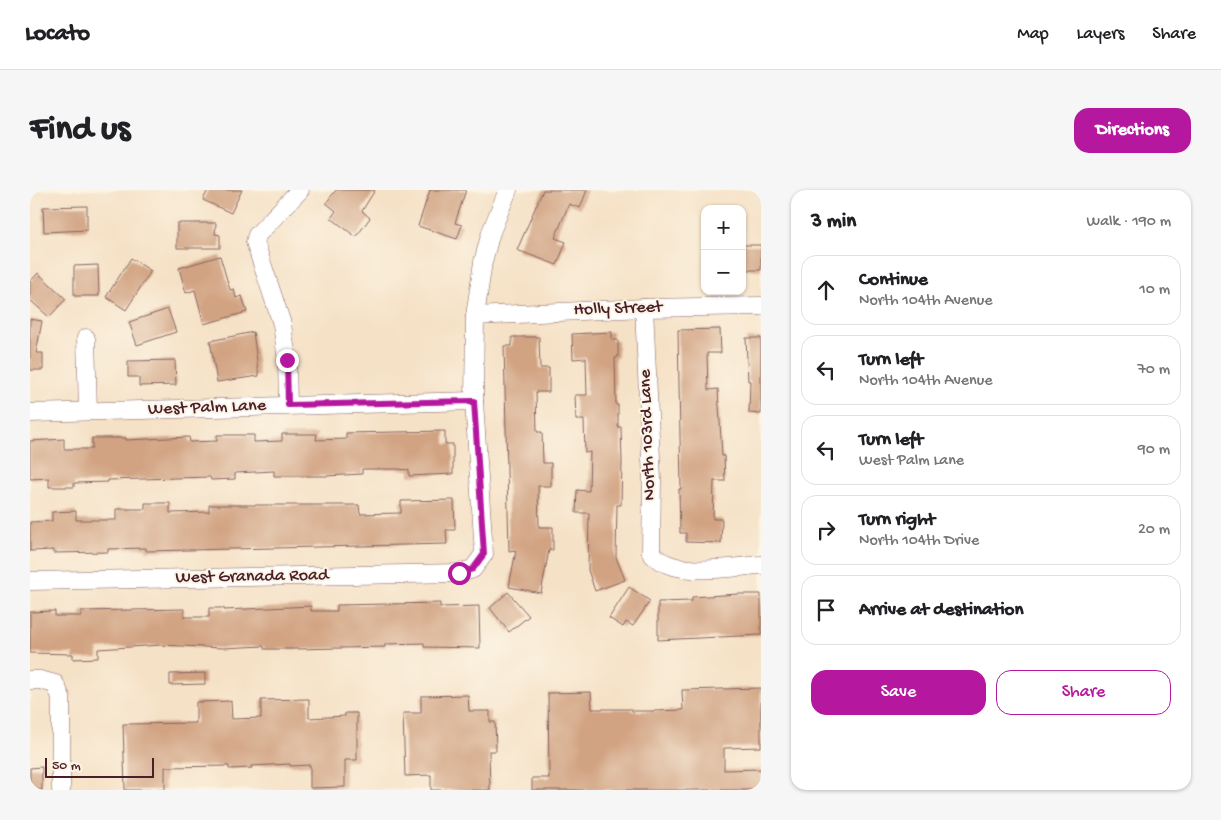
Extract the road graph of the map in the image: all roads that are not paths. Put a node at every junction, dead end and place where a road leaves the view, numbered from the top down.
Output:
1 (300, 190) edge
2 (508, 190) edge
3 (761, 306) edge
4 (644, 308) junction
5 (474, 316) junction
6 (86, 338) dead end
7 (474, 401) junction
8 (288, 405) junction
9 (88, 411) junction
10 (30, 412) edge
11 (761, 565) edge
12 (30, 581) edge
13 (30, 680) edge
14 (61, 790) edge

1 - 8 street
2 - 5 street
3 - 4 street, Holly Street
4 - 5 street, Holly Street
4 - 11 street, North 103rd Lane
5 - 7 street
6 - 9 street
7 - 8 street, West Palm Lane
7 - 12 street, West Granada Road
8 - 9 street, West Palm Lane
9 - 10 street, West Palm Lane
13 - 14 street

